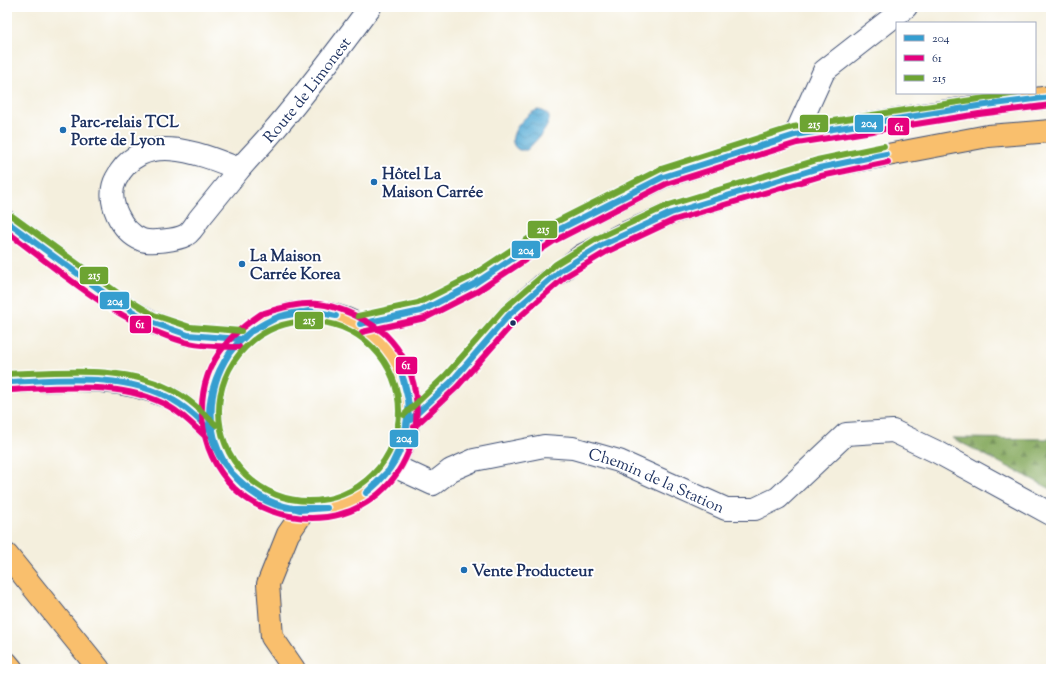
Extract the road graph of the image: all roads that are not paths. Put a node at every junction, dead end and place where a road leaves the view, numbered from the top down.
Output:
1 (370, 7) edge
2 (906, 7) edge
3 (1051, 97) edge
4 (1051, 131) edge
5 (795, 136) junction
6 (240, 168) junction
7 (7, 222) edge
8 (360, 324) junction
9 (240, 339) junction
10 (7, 382) edge
11 (409, 422) junction
12 (211, 431) junction
13 (394, 466) junction
14 (304, 511) junction
15 (1051, 514) edge
16 (7, 555) edge
17 (7, 663) edge
18 (12, 669) edge
19 (99, 669) edge
20 (294, 669) edge

1 - 6 street, Route de Limonest
2 - 5 street
3 - 5 main road
4 - 11 main road
5 - 8 main road
6 - 6 street, Route de Limonest
7 - 9 main road
8 - 9 main road
8 - 11 main road
9 - 12 main road
10 - 12 main road
11 - 13 main road
12 - 14 main road
13 - 14 main road
13 - 15 street, Chemin de la Station
14 - 20 main road
16 - 19 main road
17 - 18 main road

